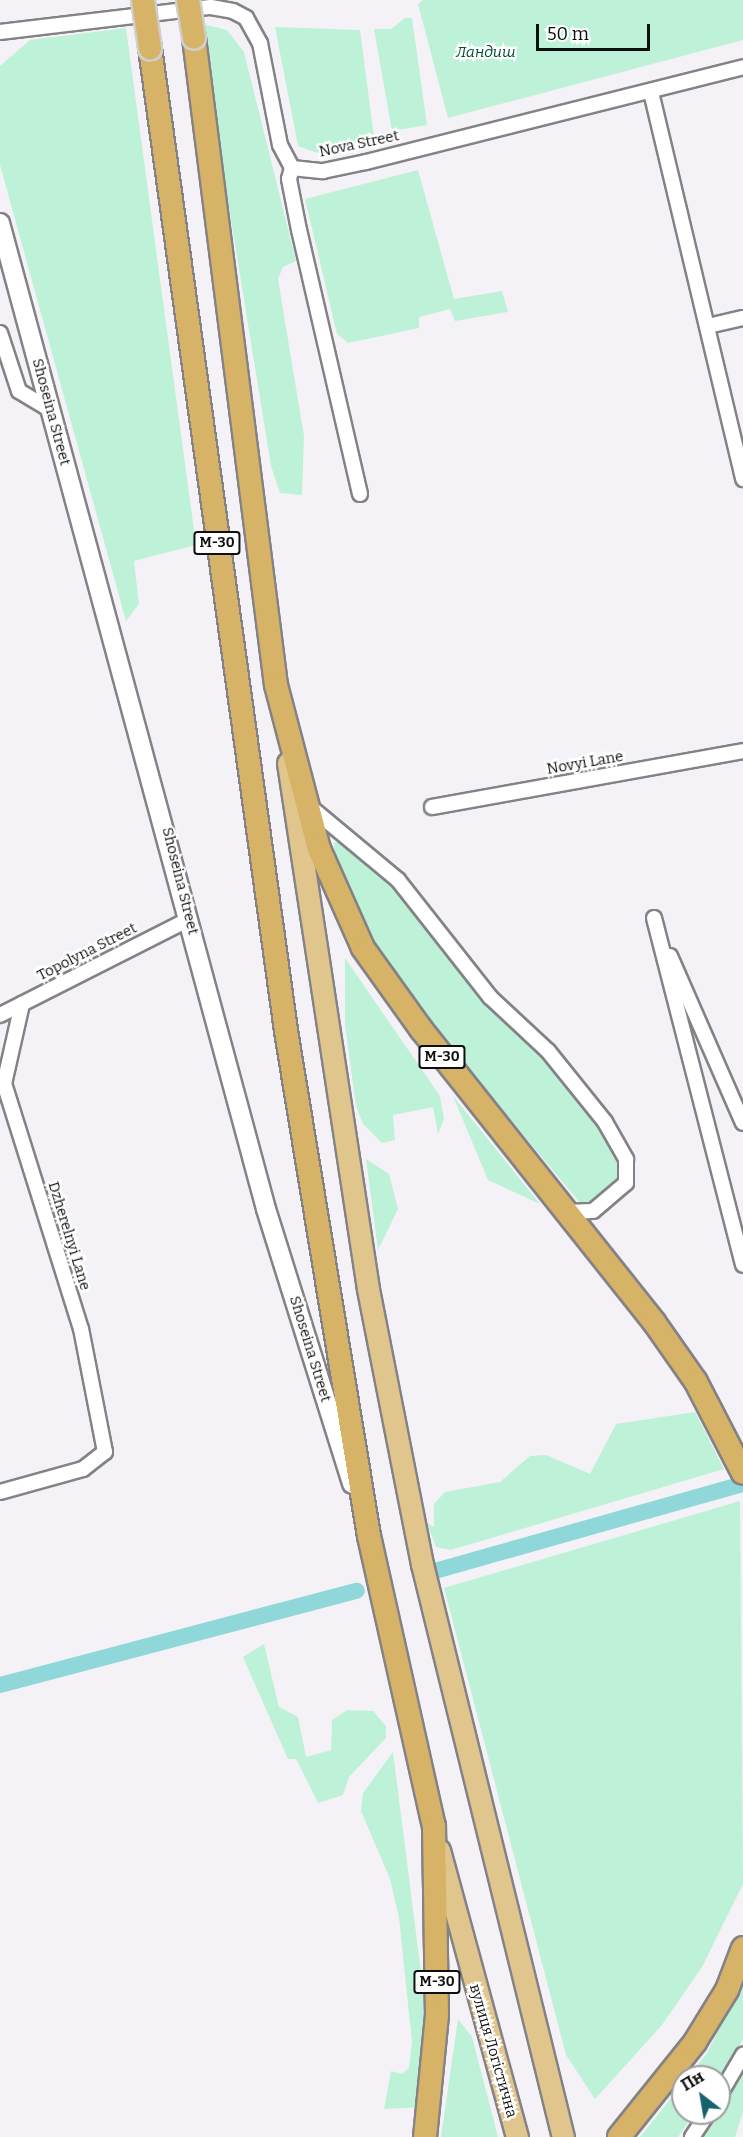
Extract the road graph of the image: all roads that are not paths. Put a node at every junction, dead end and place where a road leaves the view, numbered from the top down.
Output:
1 (143, 0) edge
2 (189, 0) edge
3 (0, 32) edge
4 (743, 67) edge
5 (651, 92) junction
6 (292, 168) junction
7 (0, 223) edge
8 (743, 318) edge
9 (708, 326) junction
10 (0, 333) edge
11 (49, 409) junction
12 (743, 479) edge
13 (360, 494) dead end
14 (276, 685) junction
15 (743, 751) edge
16 (308, 805) junction
17 (432, 807) dead end
18 (654, 918) junction
19 (189, 919) junction
20 (22, 1004) junction
21 (0, 1015) edge
22 (743, 1123) edge
23 (563, 1212) junction
24 (743, 1249) edge
25 (743, 1265) edge
26 (741, 1467) edge
27 (0, 1492) edge
28 (369, 1536) junction
29 (434, 1826) junction
30 (743, 1948) edge
31 (743, 2055) edge
32 (731, 2076) edge
33 (620, 2135) edge
34 (426, 2137) edge
35 (517, 2137) edge
36 (563, 2137) edge

1 - 28 highway, М-30, bridge
2 - 14 highway, М-30, bridge
3 - 6 street
4 - 5 street, Nova Street
5 - 6 street, Nova Street
5 - 9 street
6 - 13 street
7 - 11 main road, Shoseina Street
8 - 9 street
9 - 12 street
10 - 11 street
11 - 19 main road, Shoseina Street
14 - 16 highway, М-30
14 - 36 main road
15 - 17 street, Novyi Lane
16 - 23 highway, М-30
16 - 23 street
18 - 22 street
18 - 24 street
18 - 25 street
19 - 20 street, Topolyna Street
19 - 28 main road, Shoseina Street
20 - 21 street, Topolyna Street
20 - 27 street, Dzherelnyi Lane
23 - 26 highway, М-30
28 - 29 highway, М-30
29 - 34 highway, М-30
29 - 35 main road, вулиця Логістична
30 - 33 highway
31 - 32 street

